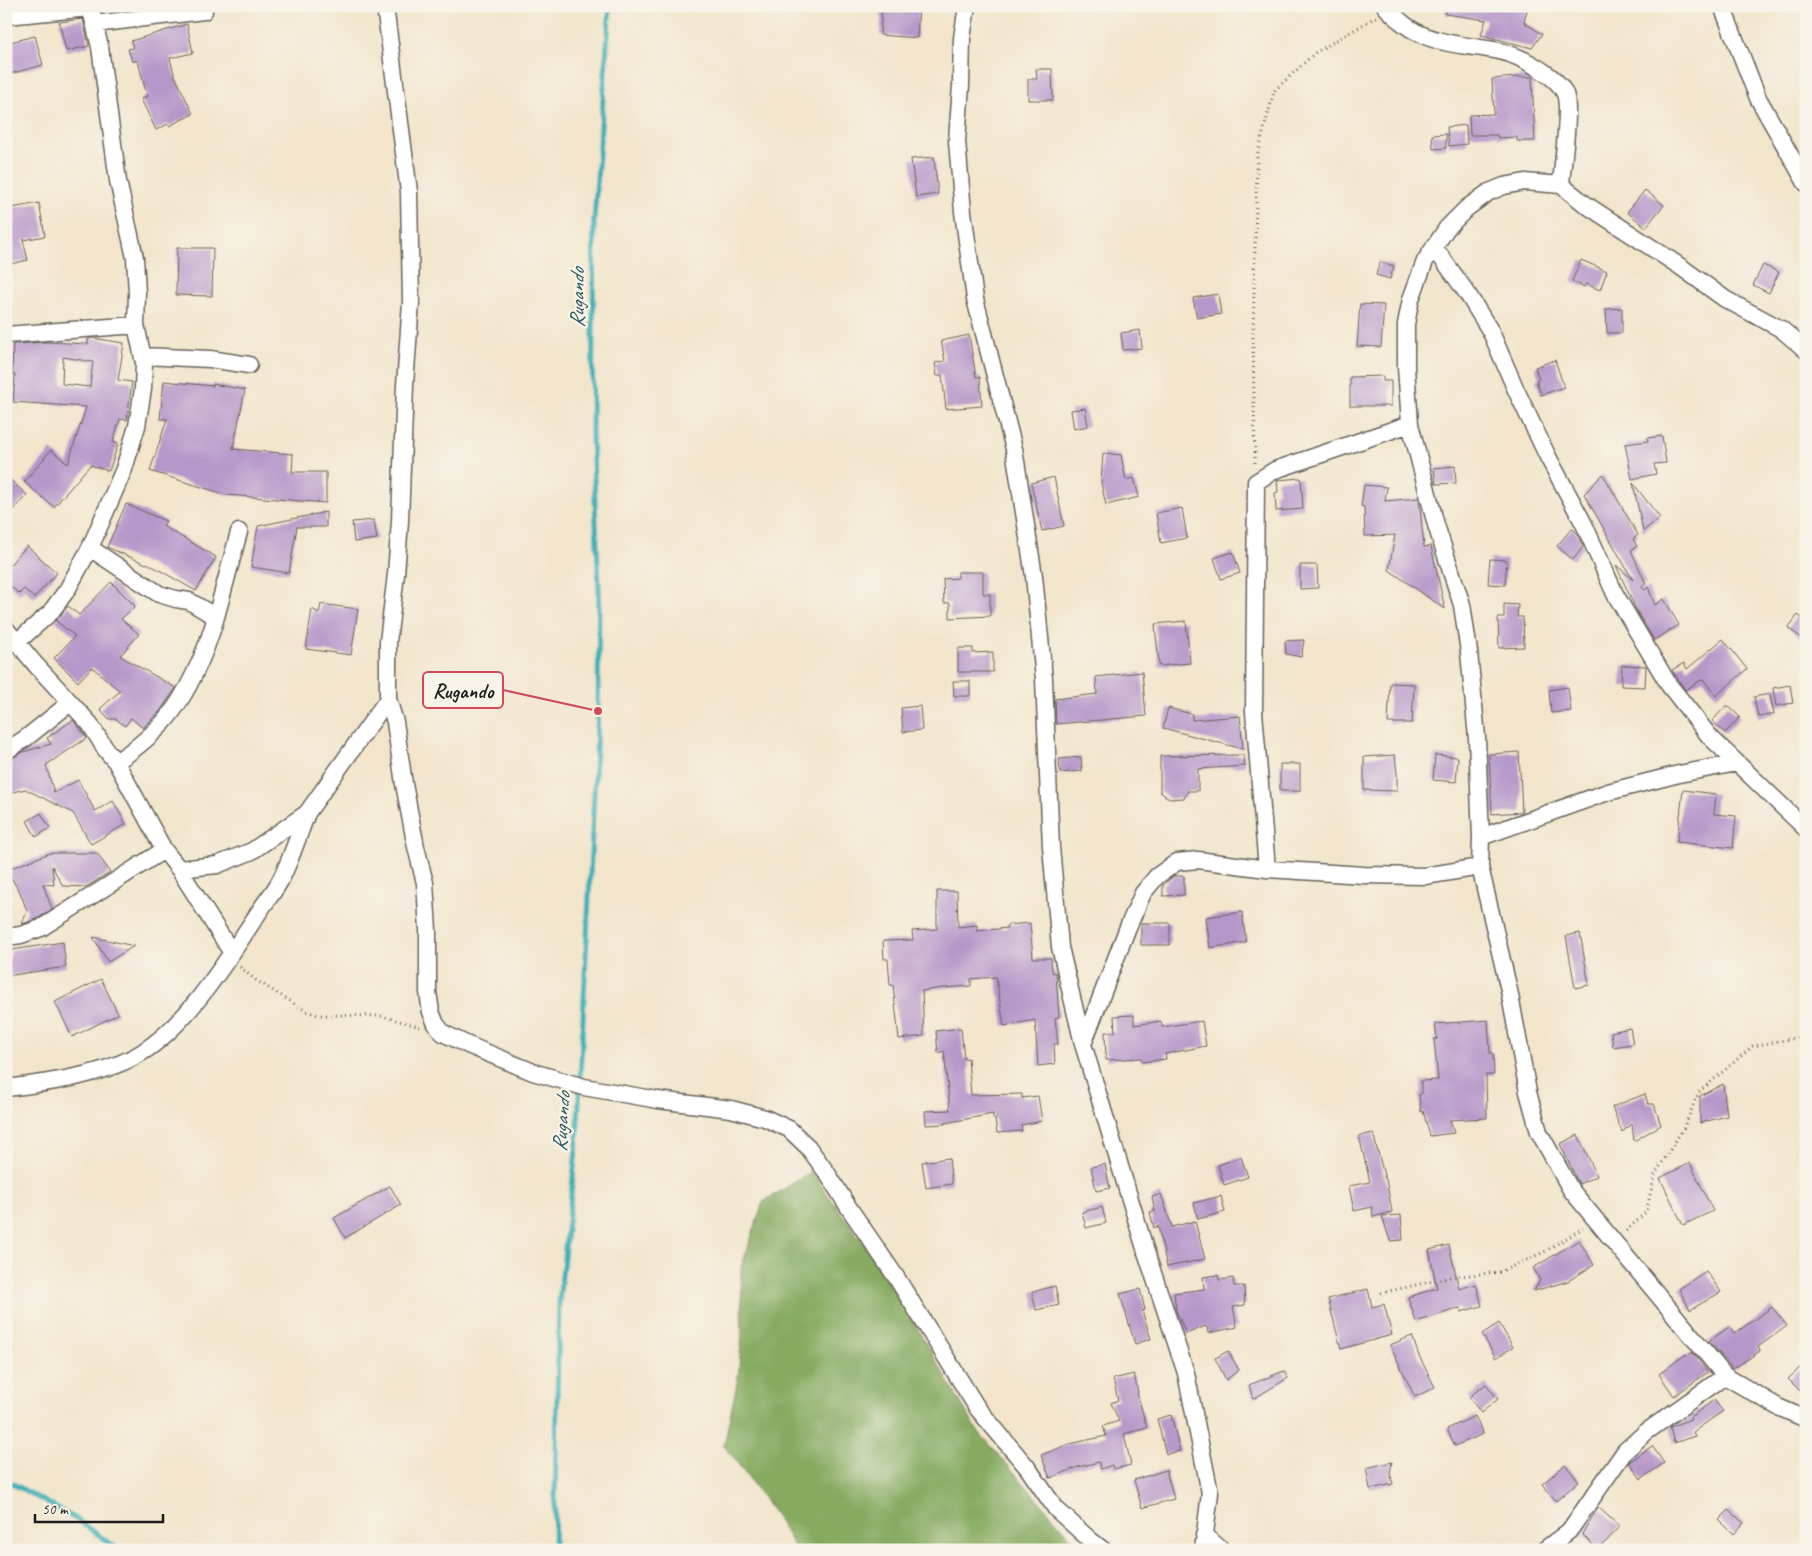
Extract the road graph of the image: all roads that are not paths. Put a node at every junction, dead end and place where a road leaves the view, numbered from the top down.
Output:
1 (385, 6) edge
2 (967, 6) edge
3 (1722, 6) edge
4 (90, 7) edge
5 (1387, 8) edge
6 (204, 11) dead end
7 (6, 16) edge
8 (94, 24) junction
9 (1806, 183) edge
10 (1561, 185) junction
11 (1434, 247) junction
12 (136, 324) junction
13 (6, 336) edge
14 (1806, 350) edge
15 (143, 356) junction
16 (248, 364) dead end
17 (1410, 424) junction
18 (239, 532) dead end
19 (90, 548) junction
20 (216, 617) junction
21 (6, 629) edge
22 (17, 642) junction
23 (388, 699) junction
24 (70, 703) junction
25 (6, 751) edge
26 (116, 762) junction
27 (1737, 763) junction
28 (308, 813) junction
29 (1806, 829) edge
30 (1481, 837) junction
31 (164, 850) junction
32 (1480, 868) junction
33 (179, 869) junction
34 (1267, 869) junction
35 (6, 937) edge
36 (232, 953) junction
37 (1083, 1044) junction
38 (6, 1088) edge
39 (1725, 1376) junction
40 (1806, 1419) edge
41 (1203, 1542) edge
42 (1103, 1550) edge
43 (1222, 1550) edge
44 (1544, 1550) edge

1 - 23 street
2 - 37 street
3 - 9 street
4 - 7 street
4 - 8 street
5 - 10 street
6 - 8 street
8 - 12 street
10 - 11 street
10 - 14 street
11 - 17 street
11 - 27 street
12 - 13 street
12 - 15 street
15 - 16 street
15 - 19 street
17 - 30 street
17 - 34 street
18 - 20 street
19 - 20 street
19 - 22 street
20 - 26 street
21 - 22 street
22 - 24 street
23 - 28 street
23 - 42 street
24 - 25 street
24 - 26 street
26 - 31 street
27 - 29 street
27 - 30 street
28 - 33 street
28 - 36 street
30 - 32 street
31 - 33 street
31 - 35 street
32 - 34 street
32 - 39 street
33 - 36 street
34 - 37 street
36 - 38 street
37 - 41 street
39 - 40 street
39 - 44 street
41 - 43 street

